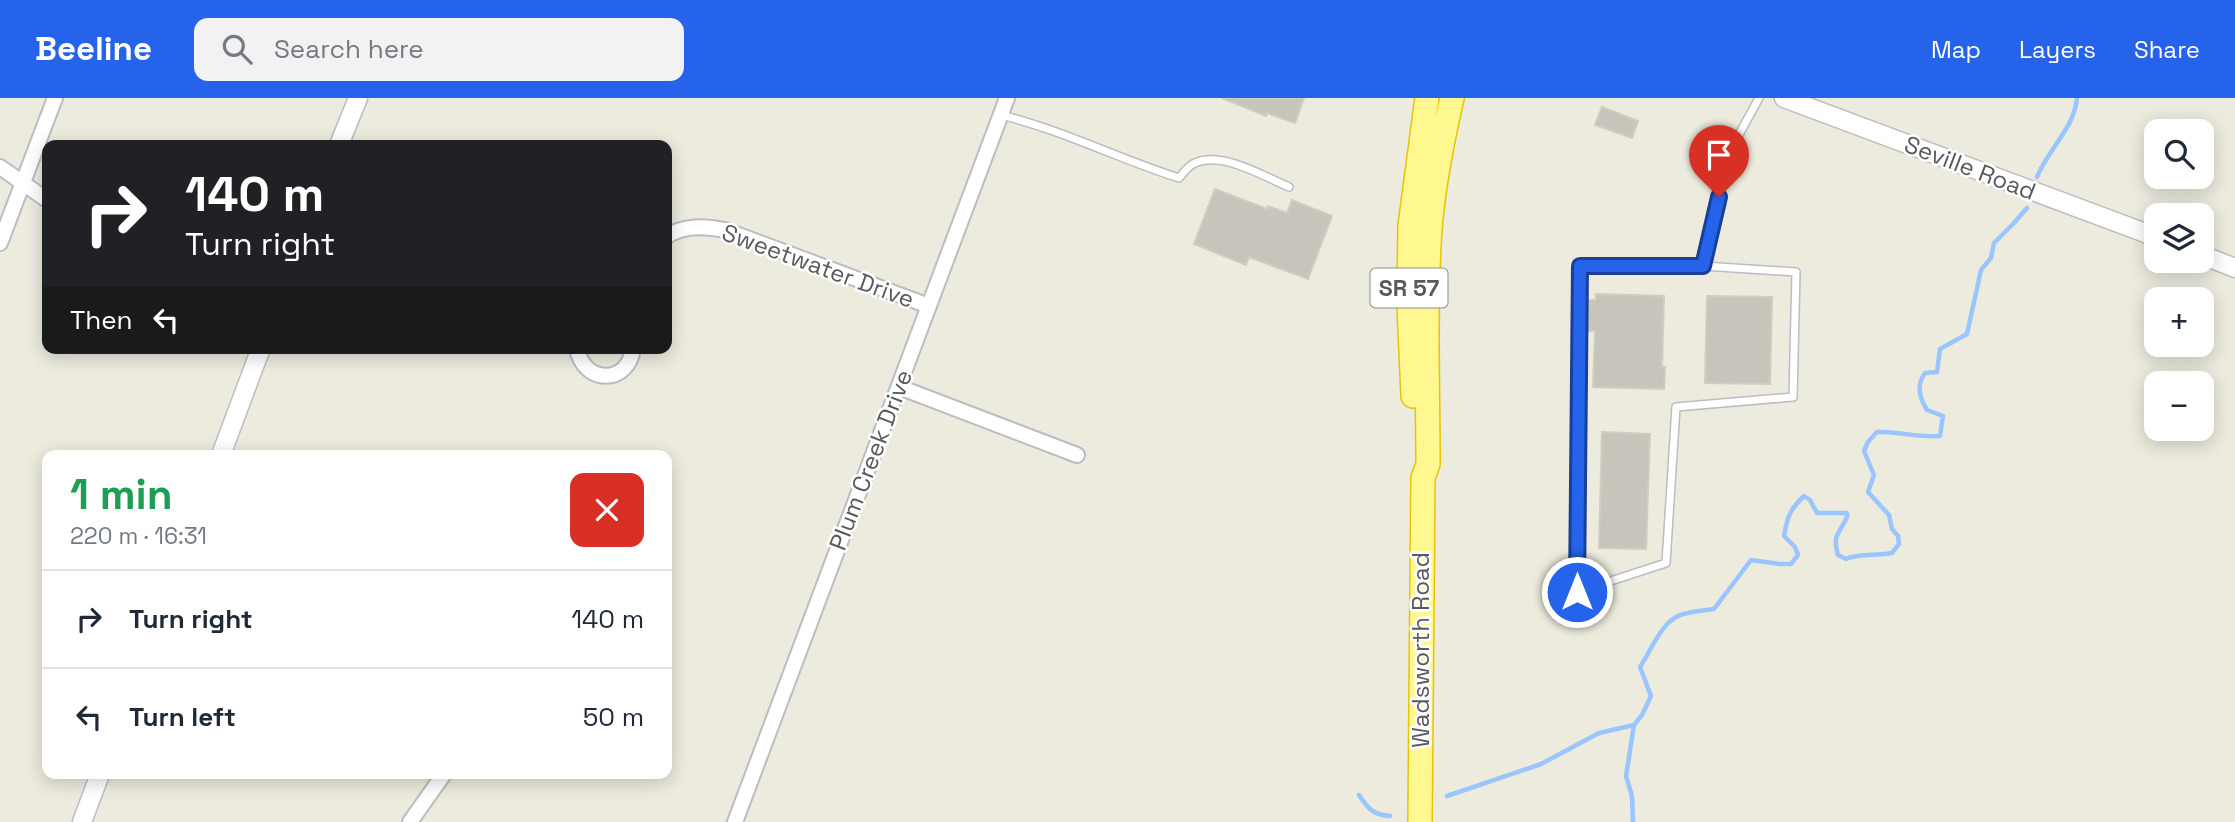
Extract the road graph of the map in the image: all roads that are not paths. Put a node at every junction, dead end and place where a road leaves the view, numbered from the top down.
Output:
1 (55, 98) edge
2 (358, 98) edge
3 (1007, 98) edge
4 (1427, 98) edge
5 (1452, 98) edge
6 (1759, 98) edge
7 (1784, 98) edge
8 (1001, 115) junction
9 (341, 140) edge
10 (0, 167) edge
11 (23, 183) junction
12 (1289, 187) dead end
13 (42, 196) edge
14 (2144, 233) edge
15 (672, 234) edge
16 (0, 243) edge
17 (2214, 260) edge
18 (1703, 266) junction
19 (2235, 268) edge
20 (929, 306) junction
21 (259, 354) edge
22 (578, 354) edge
23 (632, 354) edge
24 (899, 387) junction
25 (223, 450) edge
26 (1077, 455) dead end
27 (1423, 478) junction
28 (98, 779) edge
29 (440, 779) edge
30 (82, 822) edge
31 (410, 822) edge
32 (736, 822) edge
33 (1420, 822) edge

1 - 11 street
2 - 9 street
3 - 8 street, Plum Creek Drive
4 - 27 highway, Wadsworth Road / SR 57
5 - 27 highway, Wadsworth Road / SR 57
6 - 18 lane
7 - 14 street, Seville Road
8 - 12 lane
8 - 20 street, Plum Creek Drive
10 - 11 street
11 - 13 street
11 - 16 street
15 - 20 street, Sweetwater Drive
17 - 19 street
18 - 18 lane
20 - 24 street, Plum Creek Drive
21 - 25 street
22 - 23 street
24 - 26 street
24 - 32 street, Plum Creek Drive
27 - 33 highway, Wadsworth Road / SR 57
28 - 30 street
29 - 31 street

